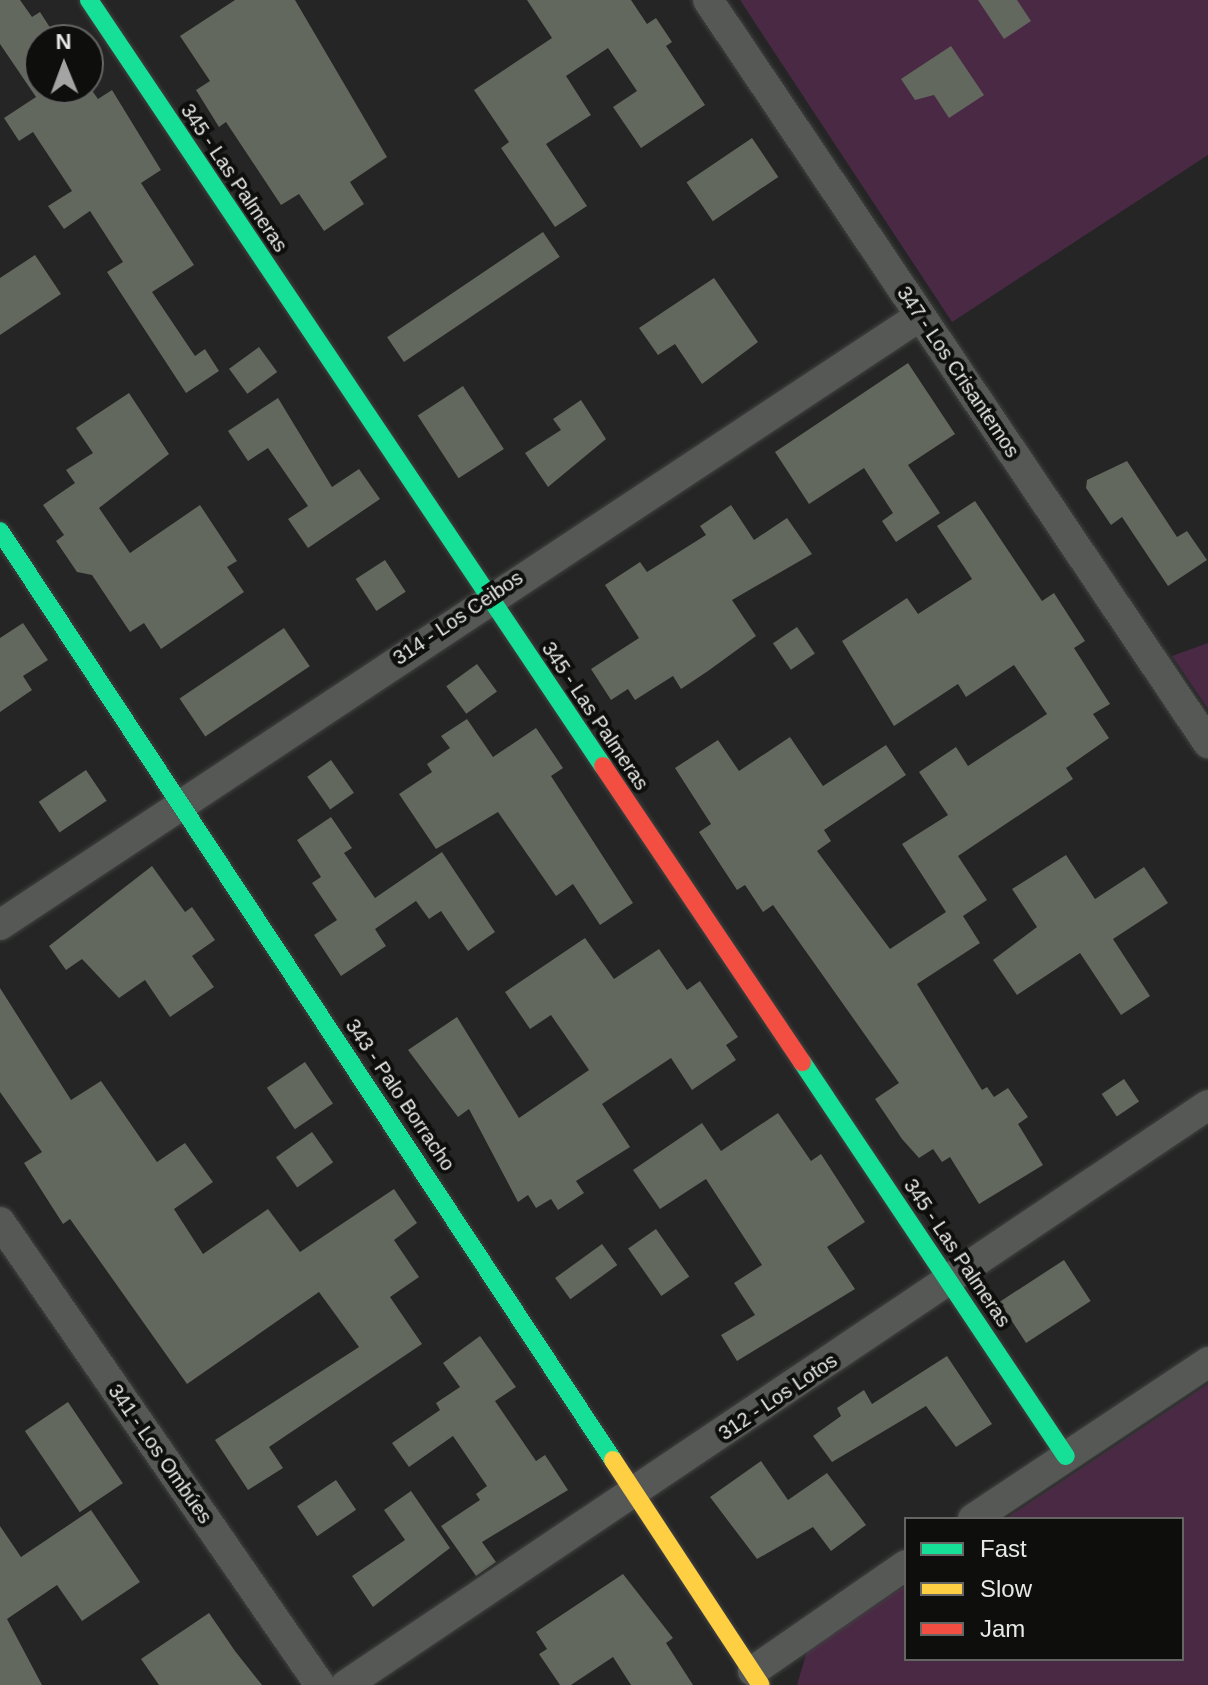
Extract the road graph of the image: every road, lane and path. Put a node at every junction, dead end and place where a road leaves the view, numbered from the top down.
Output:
1 (89, 0) edge
2 (708, 0) edge
3 (920, 316) junction
4 (0, 531) edge
5 (488, 597) junction
6 (1208, 743) edge
7 (180, 805) junction
8 (0, 925) edge
9 (1208, 1105) edge
10 (0, 1222) edge
11 (950, 1282) junction
12 (1208, 1362) edge
13 (1066, 1456) junction
14 (638, 1491) junction
15 (976, 1517) edge
16 (904, 1567) edge
17 (757, 1678) edge
18 (320, 1685) edge
19 (346, 1685) edge

1 - 5 street, 345 - Las Palmeras
2 - 3 street, 347 - Los Crisantemos
3 - 5 street, 314 - Los Ceibos
3 - 6 street, 347 - Los Crisantemos
4 - 7 street, 343 - Palo Borracho
5 - 7 street, 314 - Los Ceibos
5 - 11 street, 345 - Las Palmeras
7 - 8 street, 314 - Los Ceibos
7 - 14 street, 343 - Palo Borracho
9 - 11 street, 312 - Los Lotos
10 - 18 street, 341 - Los Ombúes
11 - 13 street, 345 - Las Palmeras
11 - 14 street, 312 - Los Lotos
12 - 13 street
13 - 15 street
14 - 17 street, 343 - Palo Borracho
14 - 19 street, 312 - Los Lotos
16 - 17 street

